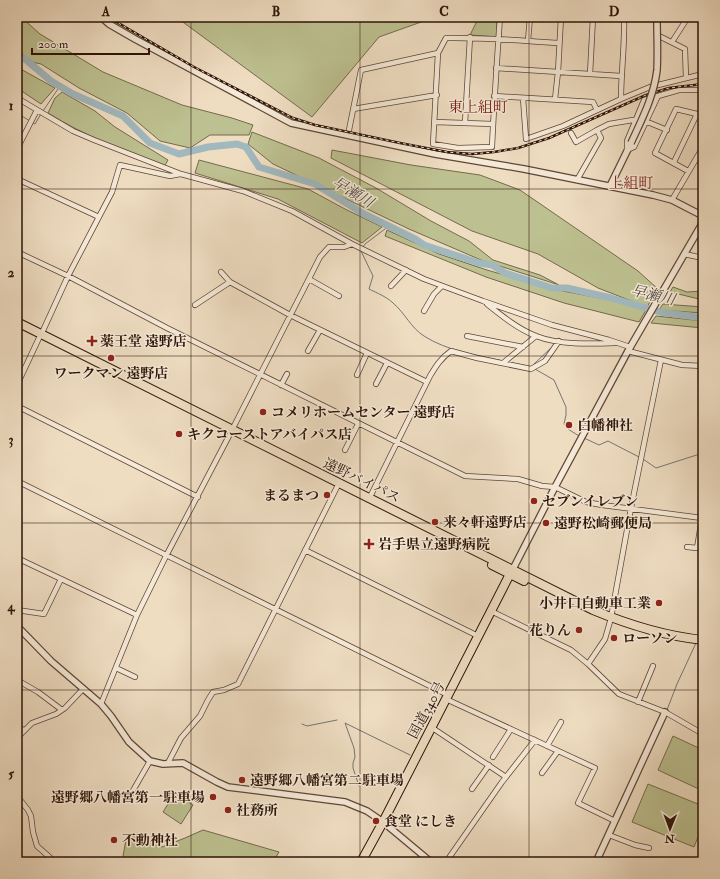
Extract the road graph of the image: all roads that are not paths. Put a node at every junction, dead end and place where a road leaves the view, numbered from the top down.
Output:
1 (102, 17) edge
2 (500, 17) edge
3 (530, 17) edge
4 (561, 17) edge
5 (593, 17) edge
6 (624, 17) edge
7 (688, 17) edge
8 (656, 18) edge
9 (657, 35) junction
10 (470, 37) junction
11 (498, 39) junction
12 (528, 41) junction
13 (672, 42) junction
14 (560, 43) junction
15 (438, 53) junction
16 (496, 68) junction
17 (558, 72) junction
18 (590, 74) junction
19 (703, 74) edge
20 (621, 76) junction
21 (686, 78) junction
22 (703, 90) edge
23 (436, 94) junction
24 (494, 96) junction
25 (658, 96) junction
26 (17, 98) edge
27 (523, 98) junction
28 (555, 99) junction
29 (621, 99) junction
30 (353, 109) junction
31 (37, 110) junction
32 (597, 110) junction
33 (697, 114) junction
34 (703, 117) edge
35 (635, 120) junction
36 (435, 122) junction
37 (646, 122) junction
38 (465, 123) junction
39 (493, 124) junction
40 (597, 130) junction
41 (667, 130) junction
42 (571, 133) dead end
43 (348, 135) junction
44 (703, 147) edge
45 (17, 149) edge
46 (627, 150) junction
47 (674, 162) junction
48 (688, 171) junction
49 (181, 174) junction
50 (17, 179) edge
51 (577, 180) junction
52 (610, 186) junction
53 (672, 200) junction
54 (703, 216) edge
55 (99, 217) junction
56 (703, 222) edge
57 (700, 232) edge
58 (352, 244) junction
59 (17, 252) edge
60 (684, 254) junction
61 (703, 258) edge
62 (406, 270) junction
63 (221, 272) dead end
64 (68, 276) junction
65 (309, 279) junction
66 (230, 282) junction
67 (391, 286) dead end
68 (442, 286) junction
69 (339, 296) dead end
70 (483, 301) junction
71 (195, 305) dead end
72 (424, 311) dead end
73 (290, 315) junction
74 (17, 322) edge
75 (17, 327) edge
76 (320, 330) junction
77 (40, 336) junction
78 (468, 336) dead end
79 (536, 336) junction
80 (559, 341) junction
81 (619, 343) junction
82 (523, 347) junction
83 (630, 347) junction
84 (308, 351) dead end
85 (367, 353) junction
86 (661, 360) junction
87 (387, 363) junction
88 (503, 363) junction
89 (703, 366) edge
90 (261, 374) junction
91 (287, 374) dead end
92 (357, 375) dead end
93 (427, 382) junction
94 (17, 384) edge
95 (376, 384) dead end
96 (281, 385) junction
97 (17, 406) edge
98 (358, 424) junction
99 (231, 432) junction
100 (396, 443) junction
101 (345, 450) dead end
102 (17, 481) edge
103 (337, 488) junction
104 (555, 488) junction
105 (198, 497) junction
106 (369, 499) junction
107 (631, 508) junction
108 (687, 547) dead end
109 (305, 550) junction
110 (166, 556) junction
111 (17, 558) edge
112 (511, 572) junction
113 (61, 578) junction
114 (17, 610) edge
115 (275, 610) junction
116 (491, 611) junction
117 (137, 615) junction
118 (610, 620) junction
119 (17, 626) edge
120 (478, 636) junction
121 (703, 640) edge
122 (703, 644) edge
123 (588, 664) junction
124 (653, 666) dead end
125 (116, 668) junction
126 (135, 677) dead end
127 (17, 680) edge
128 (84, 689) junction
129 (447, 697) junction
130 (638, 702) junction
131 (102, 704) junction
132 (62, 710) junction
133 (665, 712) junction
134 (561, 722) dead end
135 (17, 727) edge
136 (432, 727) junction
137 (510, 729) junction
138 (24, 730) junction
139 (703, 734) edge
140 (17, 738) edge
141 (535, 740) junction
142 (547, 746) junction
143 (558, 751) junction
144 (493, 757) dead end
145 (150, 761) junction
146 (168, 763) junction
147 (489, 765) junction
148 (542, 773) dead end
149 (506, 777) junction
150 (472, 789) dead end
151 (17, 796) edge
152 (125, 797) dead end
153 (615, 821) junction
154 (384, 822) junction
155 (611, 835) junction
156 (650, 848) dead end
157 (55, 862) edge
158 (361, 862) edge
159 (431, 862) edge
160 (446, 862) edge
161 (596, 862) edge

1 - 43 street
2 - 11 street
3 - 12 street
4 - 14 street
5 - 18 street
6 - 20 street
7 - 13 street
8 - 9 street, bridge
9 - 13 street
9 - 46 street, bridge
10 - 11 street
10 - 15 street
10 - 38 street
11 - 12 street
11 - 16 street
12 - 14 street
13 - 21 street
14 - 17 street
15 - 23 street
15 - 30 street
16 - 17 street
16 - 24 street
17 - 18 street
17 - 28 street
18 - 20 street
19 - 21 street
20 - 29 street
21 - 29 street
22 - 25 street
23 - 30 street
23 - 36 street
24 - 27 street
24 - 39 street
25 - 35 street
25 - 37 street
26 - 31 street
27 - 28 street
27 - 32 street
28 - 32 street
29 - 32 street
30 - 43 street
31 - 45 street
31 - 49 street
33 - 34 street
33 - 41 street
33 - 47 street
35 - 37 street
35 - 40 street
35 - 46 street
36 - 38 street
36 - 39 street
37 - 41 street
37 - 46 street
38 - 39 street
40 - 42 street
40 - 51 street
41 - 47 street
43 - 51 street
44 - 48 street
46 - 52 street
47 - 48 street
48 - 53 street
49 - 55 street
49 - 58 street
50 - 55 street
51 - 52 street
52 - 53 street
53 - 54 street
55 - 64 street
56 - 57 street
57 - 60 street
58 - 62 street
58 - 65 street
59 - 64 street
60 - 61 street
60 - 83 street
62 - 67 street
62 - 68 street
63 - 66 street
64 - 77 street
64 - 90 street
65 - 69 street
65 - 73 street
66 - 71 street
66 - 73 street
68 - 70 street
68 - 72 street
70 - 79 street
70 - 81 street
73 - 76 street
73 - 90 street
74 - 77 highway, 遠野バイパス
75 - 77 highway, 遠野バイパス
76 - 84 street
76 - 85 street
77 - 94 street
77 - 99 highway, 遠野バイパス
78 - 82 street
79 - 80 street
79 - 82 street
80 - 81 street
80 - 88 street
81 - 83 street
82 - 88 street
83 - 86 street
83 - 104 street
85 - 87 street
85 - 92 street
86 - 89 street
86 - 107 street
87 - 93 street
87 - 95 street
88 - 93 street
90 - 96 street
90 - 99 street
91 - 96 street
93 - 100 street
96 - 98 street
97 - 105 street
98 - 100 street
98 - 101 street
99 - 103 highway, 遠野バイパス
99 - 105 street
99 - 106 highway, 遠野バイパス
100 - 104 street
100 - 106 street
102 - 110 street
103 - 109 street
103 - 112 highway, 遠野バイパス
104 - 107 street
104 - 112 street
105 - 110 street
106 - 112 highway, 遠野バイパス
107 - 108 street
107 - 118 street
109 - 115 street
109 - 120 street
110 - 115 street
110 - 117 street
111 - 113 street
112 - 116 highway, 国道340号
112 - 118 highway, 遠野バイパス
113 - 114 street
113 - 117 street
115 - 129 street
115 - 146 street
116 - 120 highway, 国道340号
116 - 123 street
117 - 125 street
118 - 121 highway, 遠野バイパス
118 - 122 highway, 遠野バイパス
118 - 123 street
119 - 128 street
120 - 129 highway, 国道340号
123 - 130 street
124 - 130 street
125 - 126 street
125 - 131 street
127 - 132 street
128 - 131 street
128 - 132 street
129 - 136 highway, 国道340号
129 - 137 street
130 - 133 street
131 - 145 street
132 - 138 street
133 - 139 street
133 - 153 street
134 - 142 street
135 - 138 street
136 - 147 street
136 - 154 highway, 国道340号
137 - 141 street
137 - 144 street
138 - 140 street
141 - 142 street
141 - 149 street
142 - 143 street
143 - 148 street
143 - 153 street
145 - 146 street
145 - 152 street
146 - 154 street
147 - 149 street
147 - 150 street
149 - 160 street
151 - 157 street
153 - 155 street
154 - 158 highway, 国道340号
154 - 159 street
155 - 156 street
155 - 161 street

